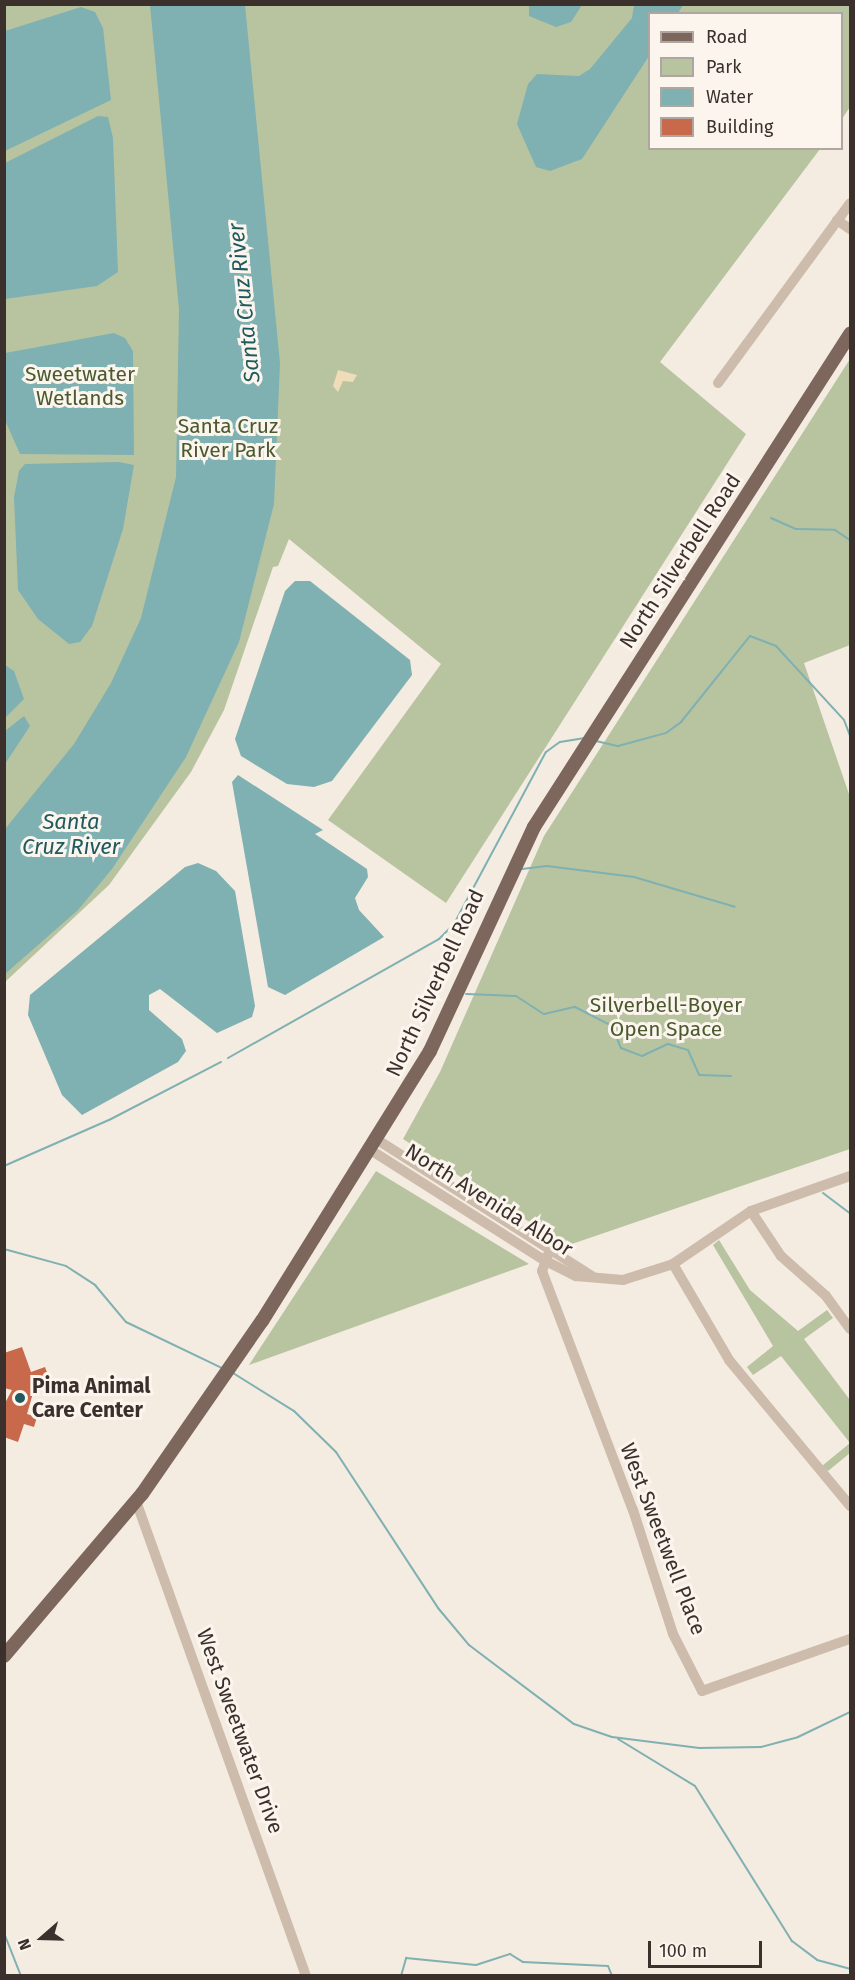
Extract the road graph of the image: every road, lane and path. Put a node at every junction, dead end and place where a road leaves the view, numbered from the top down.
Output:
1 (850, 203) edge
2 (837, 220) junction
3 (850, 229) edge
4 (850, 334) edge
5 (718, 382) dead end
6 (372, 1144) junction
7 (850, 1176) edge
8 (751, 1211) junction
9 (546, 1256) junction
10 (673, 1264) junction
11 (850, 1329) edge
12 (136, 1501) junction
13 (850, 1506) edge
14 (850, 1640) edge
15 (4, 1656) edge
16 (306, 1976) edge

1 - 2 street
2 - 3 street
2 - 5 street
4 - 6 main road, North Silverbell Road
6 - 9 street, North Avenida Albor
6 - 12 main road, North Silverbell Road
7 - 8 street, North Avenida Albor
8 - 10 street, North Avenida Albor
8 - 11 street
9 - 10 street, North Avenida Albor
9 - 14 street, West Sweetwell Place
10 - 13 street
12 - 15 main road, North Silverbell Road
12 - 16 street, West Sweetwater Drive

